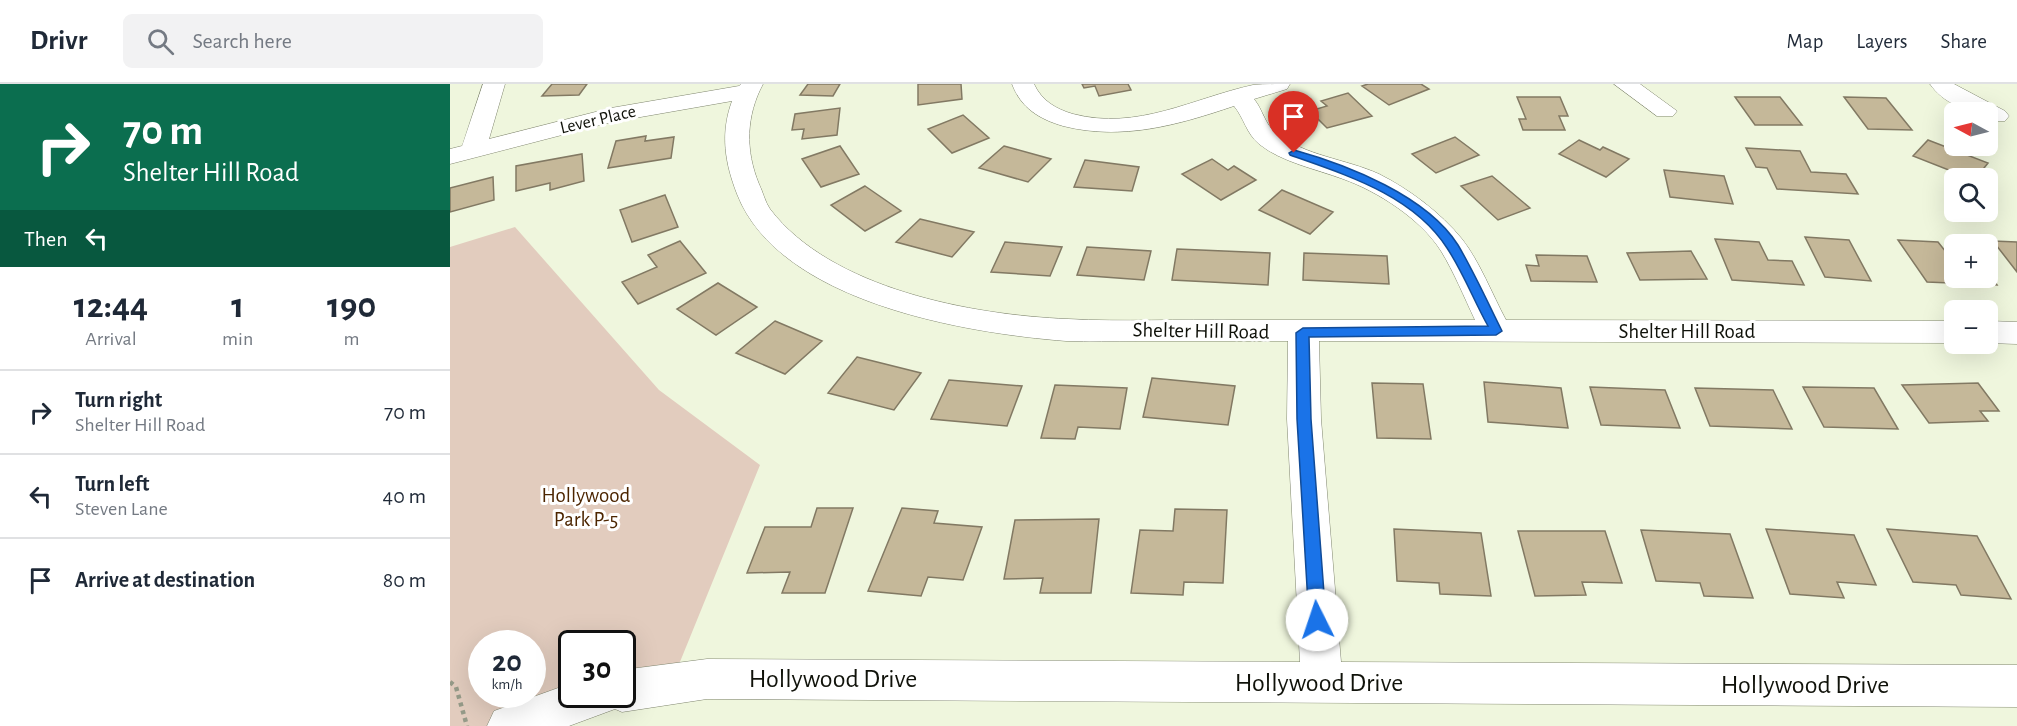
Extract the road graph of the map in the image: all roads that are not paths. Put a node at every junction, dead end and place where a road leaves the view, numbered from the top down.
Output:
1 (494, 84) edge
2 (1023, 84) edge
3 (1279, 84) edge
4 (1625, 84) edge
5 (1941, 84) edge
6 (749, 88) edge
7 (1238, 96) junction
8 (1968, 102) edge
9 (1665, 111) dead end
10 (461, 154) edge
11 (1496, 331) junction
12 (1944, 332) edge
13 (1303, 333) junction
14 (1998, 333) edge
15 (2017, 333) edge
16 (1322, 683) junction
17 (2017, 686) edge
18 (636, 689) edge
19 (560, 708) edge
20 (509, 726) edge

1 - 10 street
2 - 7 street
3 - 7 street
4 - 9 street
5 - 8 street
6 - 10 street, Lever Place
6 - 13 street, Shelter Hill Road
7 - 11 street
11 - 12 street, Shelter Hill Road
11 - 13 street, Shelter Hill Road
13 - 16 street
14 - 15 street
16 - 17 street, Hollywood Drive
16 - 18 street, Hollywood Drive
19 - 20 street

